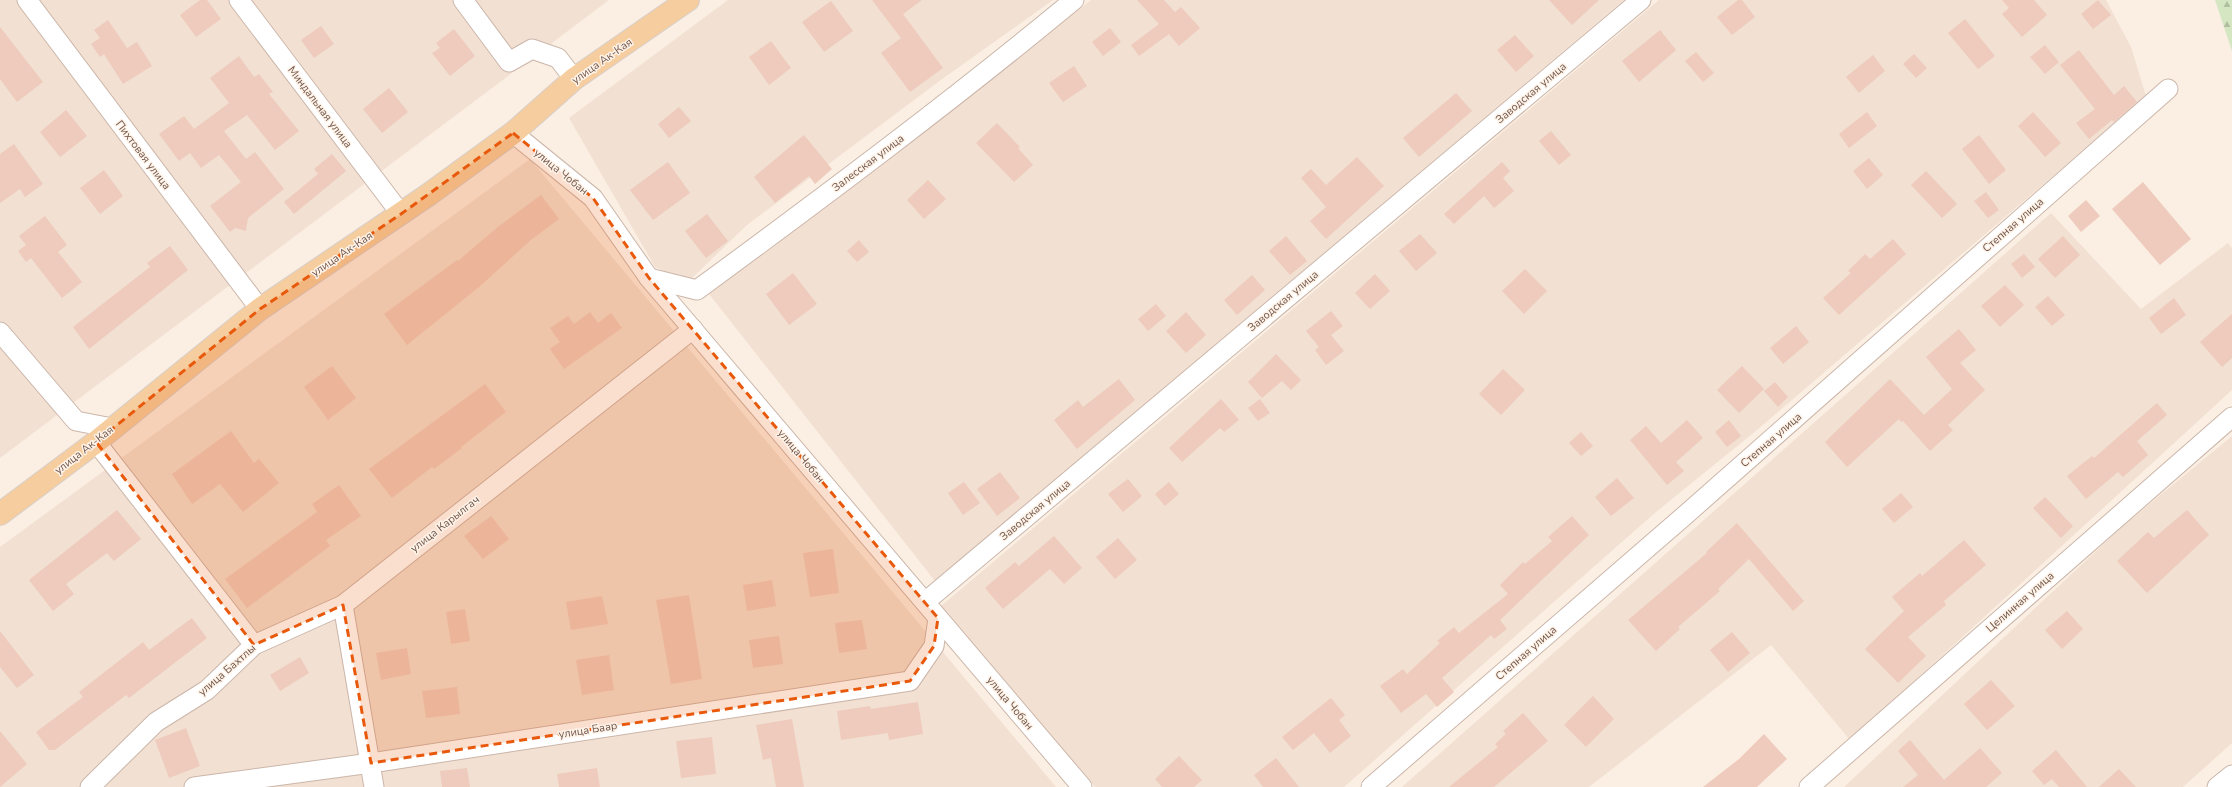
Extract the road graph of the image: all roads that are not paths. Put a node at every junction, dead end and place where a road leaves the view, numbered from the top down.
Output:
1 (27, 0) edge
2 (240, 0) edge
3 (462, 0) edge
4 (688, 0) edge
5 (1074, 0) edge
6 (1641, 0) edge
7 (574, 79) junction
8 (2168, 89) dead end
9 (513, 134) junction
10 (401, 214) junction
11 (649, 278) junction
12 (260, 309) junction
13 (693, 329) junction
14 (0, 332) edge
15 (2232, 417) edge
16 (112, 428) junction
17 (96, 442) junction
18 (0, 514) edge
19 (925, 602) junction
20 (342, 605) junction
21 (938, 618) junction
22 (254, 645) junction
23 (371, 763) junction
24 (2232, 775) edge
25 (1818, 784) edge
26 (90, 787) edge
27 (194, 787) edge
28 (374, 787) edge
29 (1082, 787) edge
30 (1371, 787) edge
31 (2217, 787) edge

1 - 12 street, Пихтовая улица
2 - 10 street, Миндальная улица
3 - 7 street
4 - 7 main road, улица Ак-Кая
5 - 11 street, Залесская улица
6 - 19 street, Заводская улица
7 - 9 main road, улица Ак-Кая
8 - 30 street, Степная улица
9 - 10 main road, улица Ак-Кая
9 - 11 street, улица Чобан
10 - 12 main road, улица Ак-Кая
11 - 13 street, улица Чобан
12 - 16 main road, улица Ак-Кая
13 - 19 street, улица Чобан
13 - 20 street, улица Карылгач
14 - 16 street
15 - 25 street, Целинная улица
16 - 17 main road, улица Ак-Кая
17 - 18 main road, улица Ак-Кая
17 - 22 street
19 - 21 street, улица Чобан
20 - 22 street, улица Бахтлы
20 - 23 street
21 - 23 street, улица Баар
21 - 29 street, улица Чобан
22 - 26 street, улица Бахтлы
23 - 27 street, улица Баар
23 - 28 street
24 - 31 street

